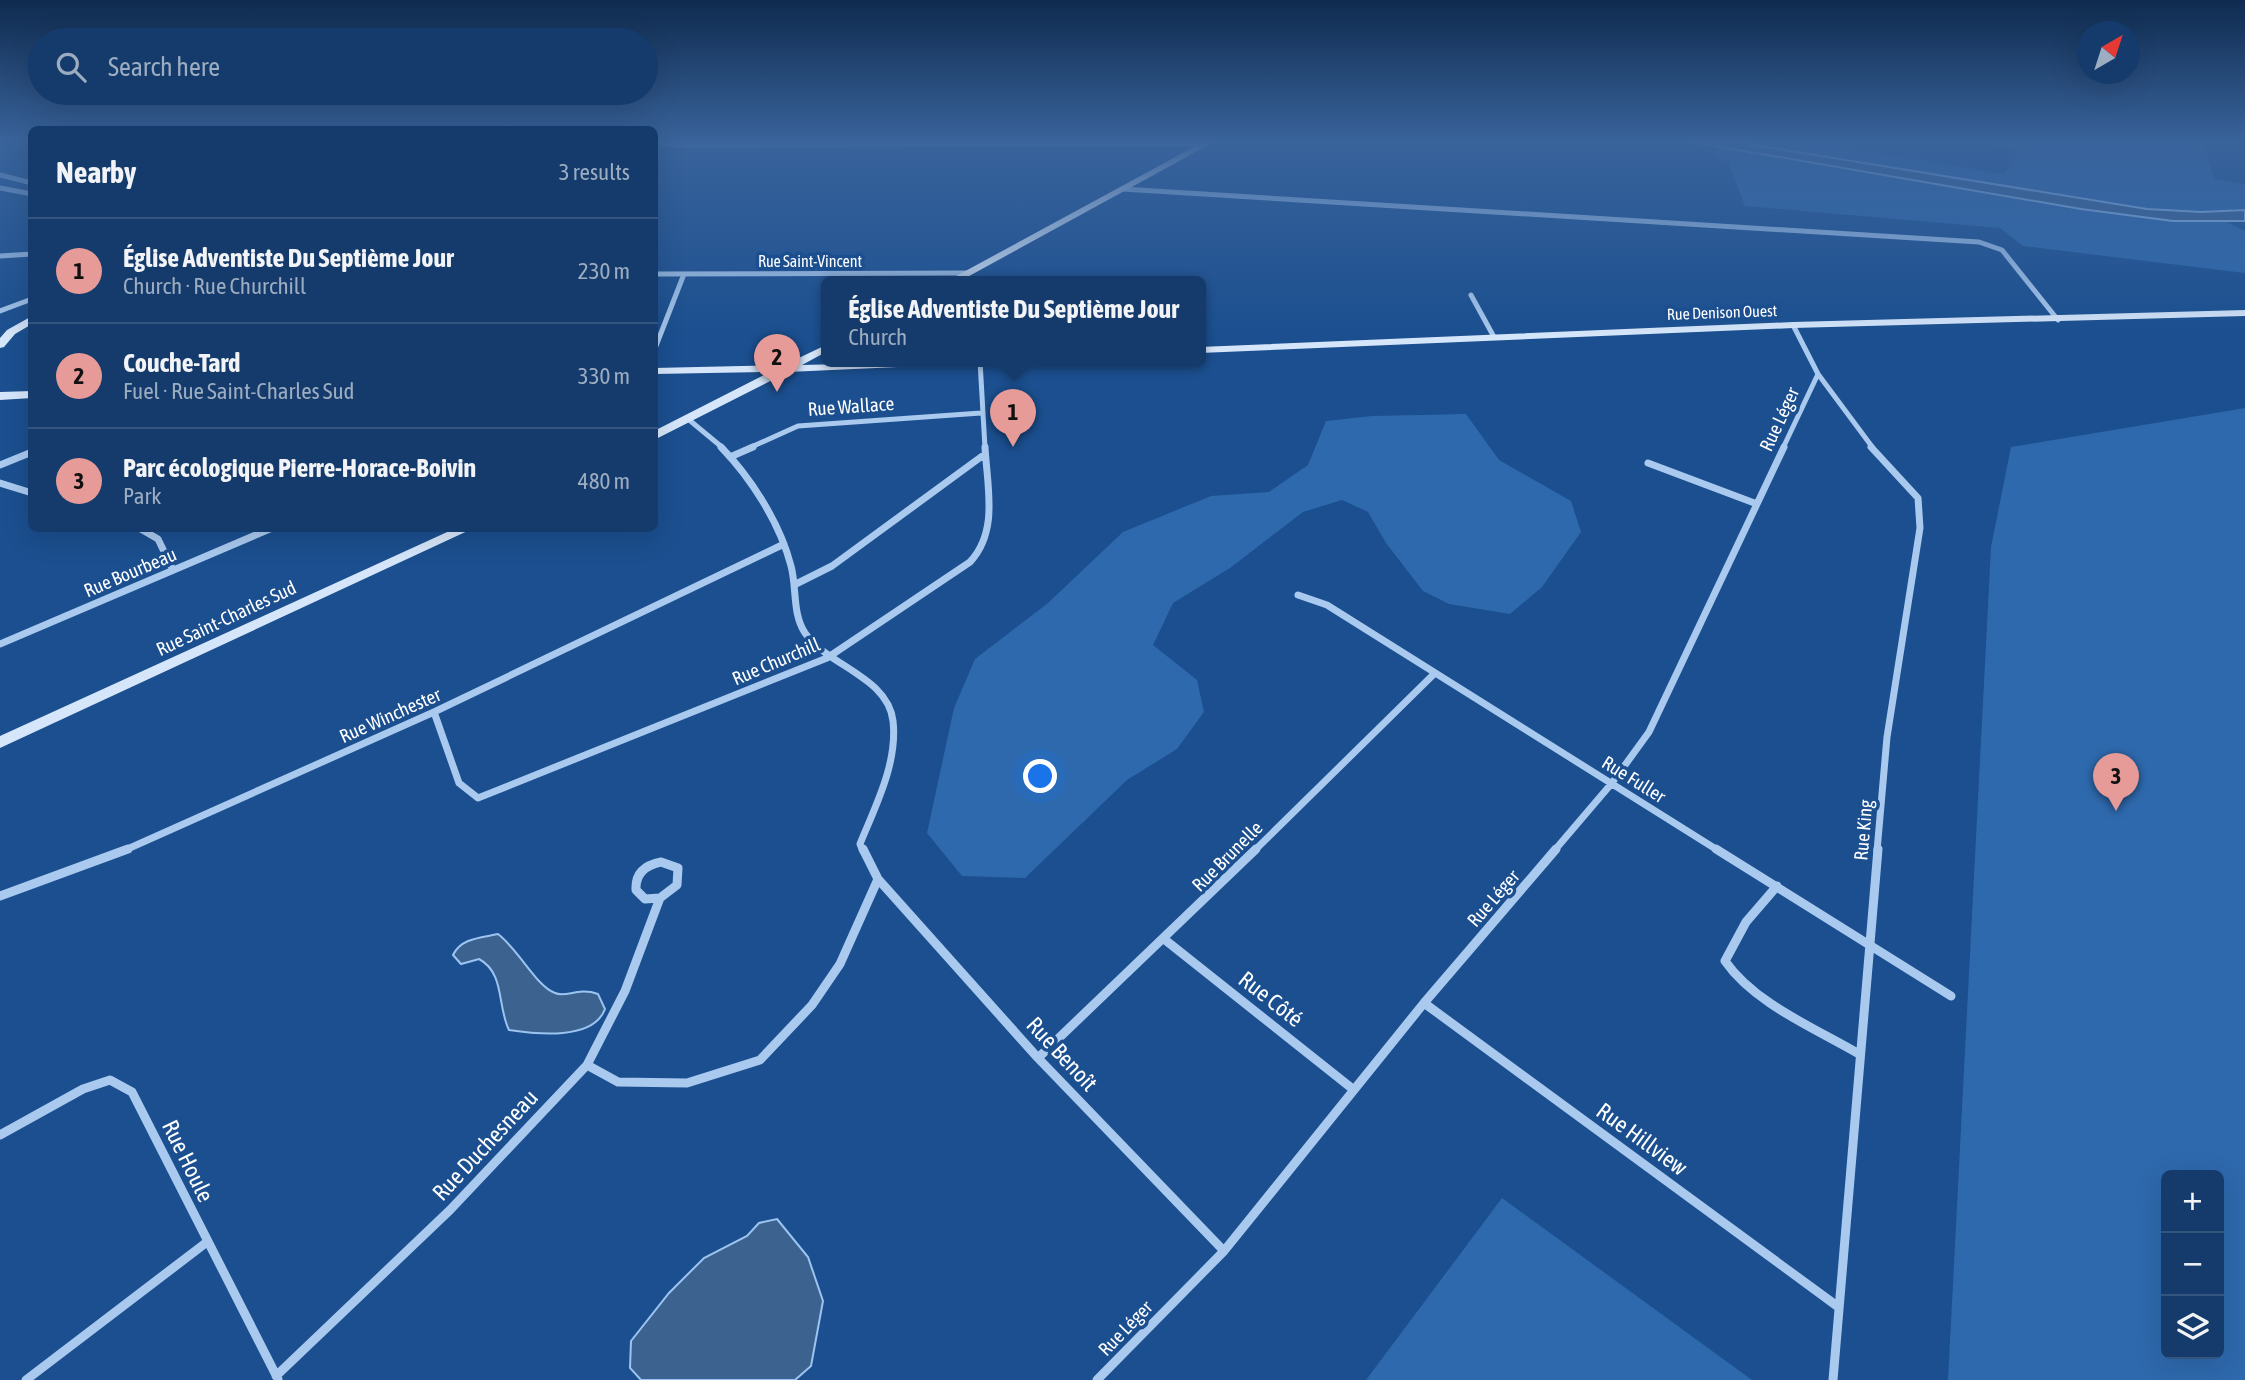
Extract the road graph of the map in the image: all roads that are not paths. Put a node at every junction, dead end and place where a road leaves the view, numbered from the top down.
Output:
1 (1090, 206) edge
2 (1403, 206) edge
3 (28, 254) edge
4 (0, 256) edge
5 (966, 273) junction
6 (658, 274) edge
7 (684, 274) junction
8 (961, 276) edge
9 (1471, 295) dead end
10 (28, 300) edge
11 (0, 311) edge
12 (2245, 313) edge
13 (2058, 320) junction
14 (28, 322) edge
15 (1793, 326) junction
16 (1494, 337) junction
17 (658, 341) edge
18 (0, 345) edge
19 (821, 350) edge
20 (1206, 350) edge
21 (862, 367) edge
22 (979, 367) edge
23 (784, 369) junction
24 (658, 371) edge
25 (1818, 374) junction
26 (28, 394) edge
27 (0, 396) edge
28 (981, 413) junction
29 (688, 419) junction
30 (658, 434) edge
31 (985, 453) junction
32 (28, 454) edge
33 (730, 457) junction
34 (1648, 463) dead end
35 (0, 465) edge
36 (0, 483) edge
37 (28, 492) edge
38 (1757, 504) junction
39 (146, 532) edge
40 (263, 532) edge
41 (459, 532) edge
42 (784, 544) junction
43 (173, 570) junction
44 (796, 584) junction
45 (1298, 595) dead end
46 (0, 645) edge
47 (827, 658) junction
48 (1435, 673) junction
49 (434, 712) junction
50 (0, 742) edge
51 (1612, 783) junction
52 (878, 879) junction
53 (1777, 886) junction
54 (0, 896) edge
55 (660, 898) junction
56 (1164, 939) junction
57 (1869, 944) junction
58 (1951, 996) dead end
59 (1424, 1003) junction
60 (1859, 1054) junction
61 (1038, 1058) junction
62 (587, 1065) junction
63 (1354, 1090) junction
64 (0, 1135) edge
65 (207, 1242) junction
66 (1224, 1251) junction
67 (1837, 1306) junction
68 (277, 1378) edge
69 (26, 1380) edge
70 (1097, 1380) edge
71 (1833, 1380) edge

1 - 5 street
2 - 13 street
3 - 4 street
5 - 7 street, Rue Saint-Vincent
5 - 8 street
6 - 7 street, Rue Saint-Vincent
7 - 17 street
9 - 16 street
10 - 11 street
12 - 13 street, Rue Denison Ouest
13 - 15 street, Rue Denison Ouest
14 - 18 street
15 - 16 street, Rue Denison Ouest
15 - 25 street, Rue King
16 - 20 street, Rue Denison Ouest
19 - 23 street
21 - 23 street
22 - 28 street, Rue Churchill
23 - 24 street
23 - 29 street
25 - 38 street, Rue Léger
25 - 57 street, Rue King
26 - 27 street
28 - 31 street, Rue Churchill
28 - 33 street, Rue Wallace
29 - 30 street
29 - 33 street, Rue Benoît
31 - 44 street
31 - 47 street, Rue Churchill
32 - 35 street
33 - 42 street, Rue Benoît
34 - 38 street
36 - 37 street
38 - 51 street, Rue Léger
39 - 43 street
40 - 43 street, Rue Bourbeau
41 - 50 street, Rue Saint-Charles Sud
42 - 44 street, Rue Benoît
42 - 49 street, Rue Winchester
43 - 46 street, Rue Bourbeau
44 - 47 street, Rue Benoît
45 - 48 street, Rue Fuller
47 - 49 street, Rue Churchill
47 - 52 street, Rue Benoît
48 - 51 street, Rue Fuller
48 - 56 street, Rue Brunelle
49 - 54 street, Rue Winchester
51 - 53 street, Rue Fuller
51 - 59 street, Rue Léger
52 - 61 street, Rue Benoît
52 - 62 street
53 - 57 street, Rue Fuller
53 - 60 street
55 - 55 street, Rue Duchesneau
55 - 62 street, Rue Duchesneau
56 - 61 street, Rue Brunelle
56 - 63 street, Rue Côté
57 - 58 street, Rue Fuller
57 - 60 street, Rue King
59 - 63 street, Rue Léger
59 - 67 street, Rue Hillview
60 - 67 street, Rue King
61 - 66 street, Rue Benoît
62 - 68 street, Rue Duchesneau
63 - 66 street, Rue Léger
64 - 65 street, Rue Houle
65 - 68 street, Rue Houle
65 - 69 street
66 - 70 street, Rue Léger
67 - 71 street, Rue King

